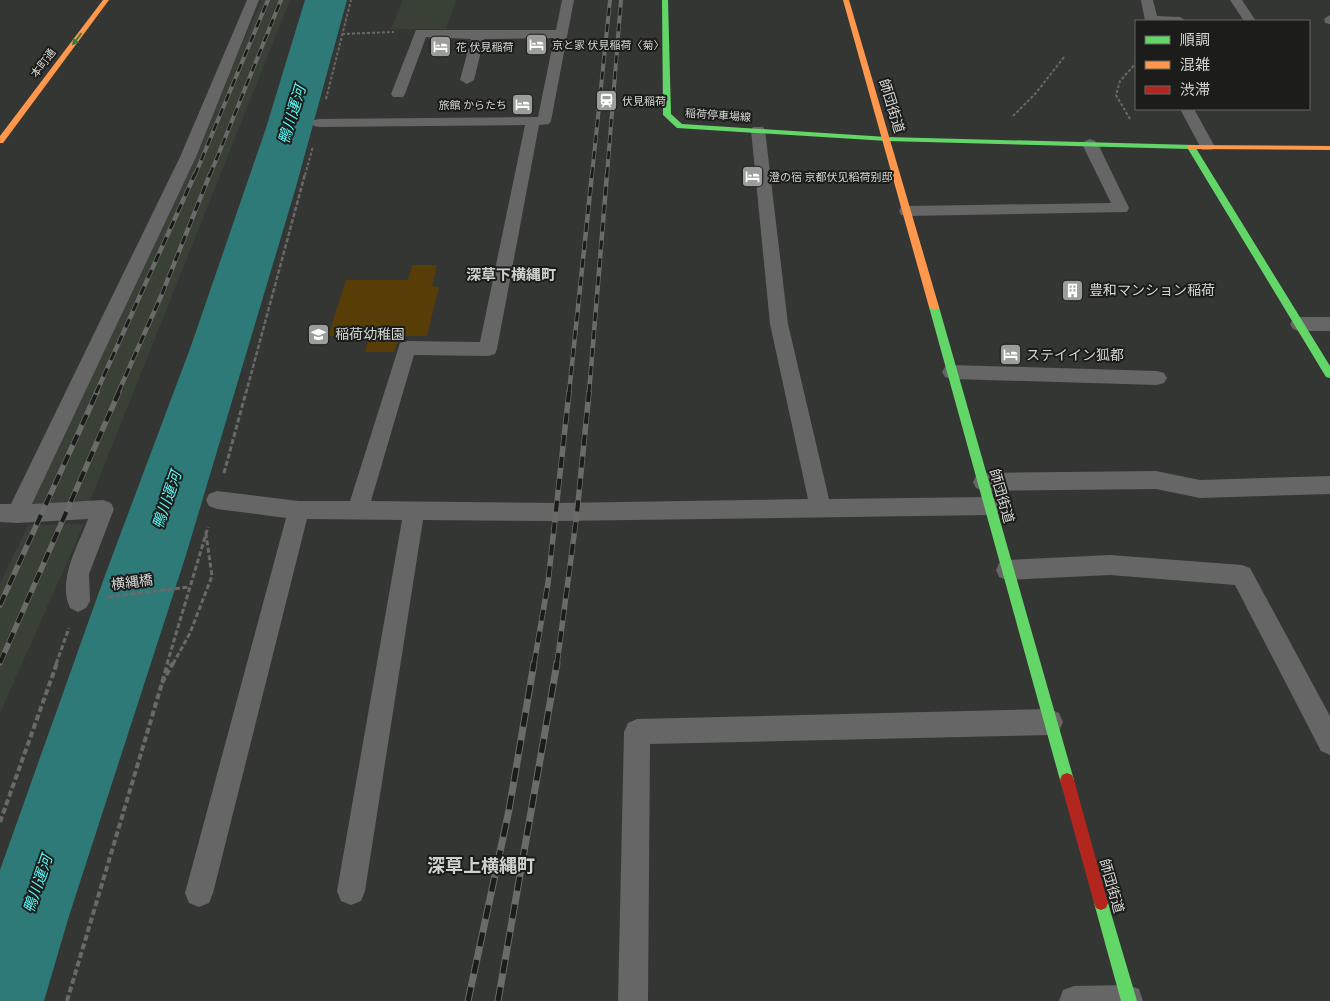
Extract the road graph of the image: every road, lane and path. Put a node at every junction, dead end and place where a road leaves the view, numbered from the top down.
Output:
1 (106, 0) edge
2 (253, 0) edge
3 (351, 0) edge
4 (568, 0) edge
5 (665, 0) edge
6 (846, 0) edge
7 (1147, 0) edge
8 (1236, 0) edge
9 (1151, 20) edge
10 (1249, 20) edge
11 (421, 33) junction
12 (342, 34) junction
13 (561, 34) junction
14 (478, 35) junction
15 (1064, 56) dead end
16 (1135, 64) edge
17 (467, 80) dead end
18 (398, 94) dead end
19 (1188, 110) edge
20 (533, 121) junction
21 (319, 123) junction
22 (758, 130) junction
23 (886, 139) junction
24 (0, 141) edge
25 (1005, 142) junction
26 (1090, 144) junction
27 (1145, 146) junction
28 (1190, 147) junction
29 (1207, 147) junction
30 (1330, 148) edge
31 (907, 212) junction
32 (1299, 324) junction
33 (1330, 324) edge
34 (952, 372) junction
35 (1330, 374) edge
36 (1157, 378) dead end
37 (983, 482) junction
38 (1330, 485) edge
39 (217, 500) joint
40 (990, 506) junction
41 (820, 507) junction
42 (299, 510) junction
43 (358, 510) junction
44 (414, 510) junction
45 (8, 514) edge
46 (1007, 570) junction
47 (189, 587) junction
48 (78, 600) joint
49 (64, 645) dead end
50 (159, 688) junction
51 (1050, 722) junction
52 (1330, 742) edge
53 (0, 822) edge
54 (351, 891) dead end
55 (199, 894) dead end
56 (1129, 1000) edge
57 (67, 1001) edge
58 (633, 1001) edge
59 (1074, 1001) edge

1 -> 24 street, 本町通
2 - 45 lane
3 - 12 path
4 - 13 lane
5 - 22 street, 稲荷停車場線
6 - 23 street, 師団街道
7 - 9 lane
8 - 10 lane
11 - 12 path
11 - 14 lane
11 - 18 lane
12 - 21 path
13 - 14 lane
13 - 20 lane
14 - 17 lane
15 - 25 path
16 - 27 path
19 - 29 lane
20 - 21 lane
20 - 43 lane
21 - 39 path
22 - 23 street, 稲荷停車場線
22 - 41 lane
23 - 25 street, 稲荷停車場線
23 - 31 street, 師団街道
25 - 26 street, 稲荷停車場線
26 - 27 street, 稲荷停車場線
26 - 31 lane
27 - 28 street, 稲荷停車場線
28 - 29 street, 稲荷停車場線
28 - 32 street
29 - 30 street, 稲荷停車場線
31 - 34 street, 師団街道
32 - 33 lane
32 - 35 street
34 - 36 lane
34 - 37 street, 師団街道
37 - 38 lane
37 - 40 street, 師団街道
39 - 42 lane
40 - 41 lane
40 - 46 street, 師団街道
41 - 44 lane
42 - 43 lane
42 - 55 lane
43 - 44 lane
44 - 54 lane
45 - 48 lane
46 - 51 street, 師団街道
46 - 52 lane
47 - 48 path, 横縄橋
47 - 50 path
47 - 50 path
49 - 53 path
50 - 57 path
51 - 56 street, 師団街道
51 - 58 lane
56 - 59 lane

